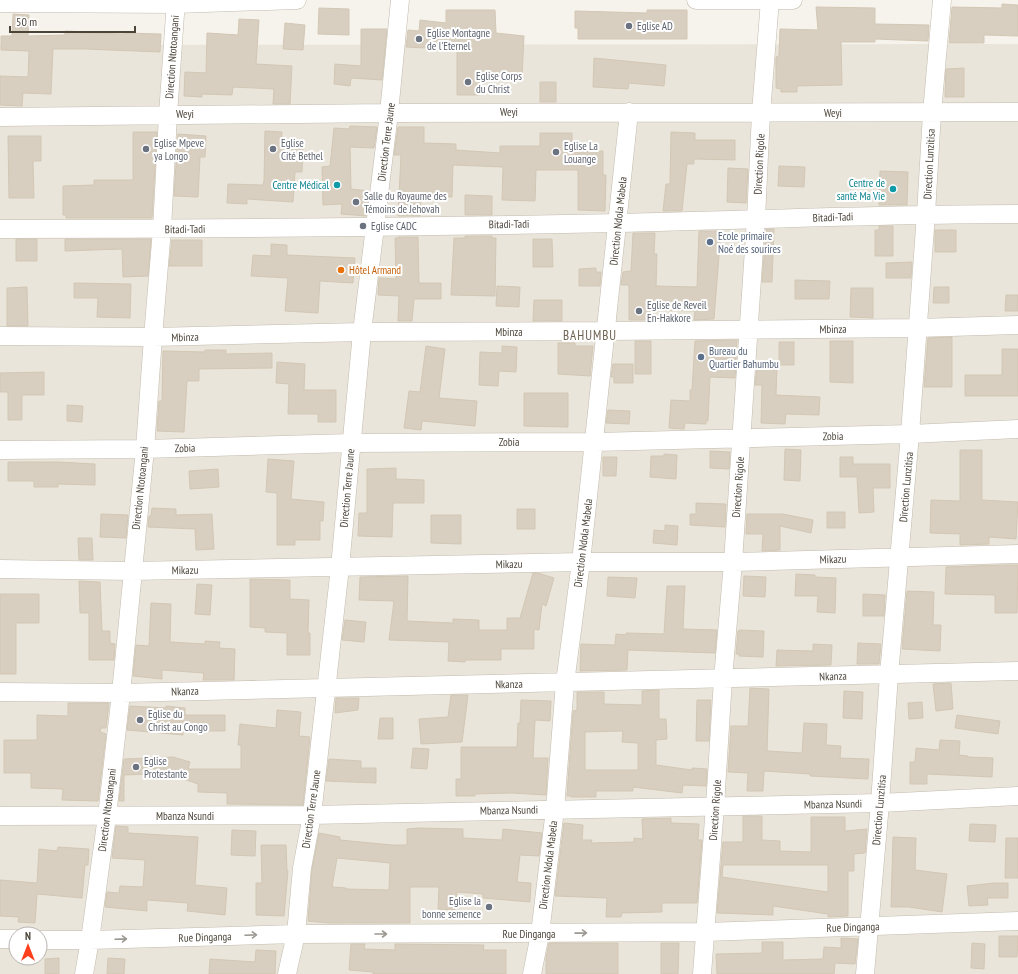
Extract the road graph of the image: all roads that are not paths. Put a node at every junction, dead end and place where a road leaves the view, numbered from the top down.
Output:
1 (297, 0) edge
2 (400, 0) edge
3 (696, 0) edge
4 (770, 0) edge
5 (793, 0) edge
6 (942, 0) edge
7 (176, 2) edge
8 (0, 3) edge
9 (628, 112) junction
10 (1018, 112) edge
11 (389, 113) junction
12 (761, 113) junction
13 (932, 113) junction
14 (168, 114) junction
15 (0, 117) edge
16 (926, 214) junction
17 (1018, 214) edge
18 (756, 219) junction
19 (618, 223) junction
20 (376, 226) junction
21 (0, 229) edge
22 (162, 229) junction
23 (1018, 325) edge
24 (917, 328) junction
25 (748, 330) junction
26 (606, 331) junction
27 (362, 332) junction
28 (0, 336) edge
29 (154, 337) junction
30 (1018, 429) edge
31 (910, 434) junction
32 (742, 438) junction
33 (351, 442) junction
34 (595, 442) junction
35 (145, 449) junction
36 (0, 450) edge
37 (1018, 554) edge
38 (900, 557) junction
39 (581, 562) junction
40 (733, 562) junction
41 (340, 567) junction
42 (0, 569) edge
43 (132, 571) junction
44 (1018, 671) edge
45 (889, 675) junction
46 (723, 679) junction
47 (564, 683) junction
48 (326, 687) junction
49 (0, 692) edge
50 (122, 693) junction
51 (1018, 796) edge
52 (880, 803) junction
53 (715, 806) junction
54 (555, 809) junction
55 (312, 815) junction
56 (0, 816) edge
57 (107, 816) junction
58 (1018, 920) edge
59 (869, 927) junction
60 (705, 932) junction
61 (296, 934) junction
62 (540, 934) junction
63 (48, 940) edge
64 (90, 940) junction
65 (84, 974) edge
66 (287, 974) edge
67 (532, 974) edge
68 (702, 974) edge
69 (865, 974) edge

1 - 7 street
2 - 11 street, Direction Terre Jaune
3 - 4 street
4 - 5 street
4 - 12 street, Direction Rigole
6 - 13 street, Direction Lunzitisa
7 - 8 street
7 - 14 street, Direction Ntotoangani
9 - 11 street, Weyi
9 - 12 street, Weyi
9 - 19 street, Direction Ndola Mabela
10 - 13 street, Weyi
11 - 14 street, Weyi
11 - 20 street, Direction Terre Jaune
12 - 13 street, Weyi
12 - 18 street, Direction Rigole
13 - 16 street, Direction Lunzitisa
14 - 15 street, Weyi
14 - 22 street, Direction Ntotoangani
16 - 17 street, Bitadi-Tadi
16 - 18 street, Bitadi-Tadi
16 - 24 street, Direction Lunzitisa
18 - 19 street, Bitadi-Tadi
18 - 25 street, Direction Rigole
19 - 20 street, Bitadi-Tadi
19 - 26 street, Direction Ndola Mabela
20 - 22 street, Bitadi-Tadi
20 - 27 street, Direction Terre Jaune
21 - 22 street, Bitadi-Tadi
22 - 29 street, Direction Ntotoangani
23 - 24 street, Mbinza
24 - 25 street, Mbinza
24 - 31 street, Direction Lunzitisa
25 - 26 street, Mbinza
25 - 32 street, Direction Rigole
26 - 27 street, Mbinza
26 - 34 street, Direction Ndola Mabela
27 - 29 street, Mbinza
27 - 33 street, Direction Terre Jaune
28 - 29 street, Mbinza
29 - 35 street, Direction Ntotoangani
30 - 31 street, Zobia
31 - 32 street, Zobia
31 - 38 street, Direction Lunzitisa
32 - 34 street, Zobia
32 - 40 street, Direction Rigole
33 - 34 street, Zobia
33 - 35 street, Zobia
33 - 41 street, Direction Terre Jaune
34 - 39 street, Direction Ndola Mabela
35 - 36 street, Zobia
35 - 43 street, Direction Ntotoangani
37 - 38 street, Mikazu
38 - 40 street, Mikazu
38 - 45 street, Direction Lunzitisa
39 - 40 street, Mikazu
39 - 41 street, Mikazu
39 - 47 street, Direction Ndola Mabela
40 - 46 street, Direction Rigole
41 - 43 street, Mikazu
41 - 48 street, Direction Terre Jaune
42 - 43 street, Mikazu
43 - 50 street, Direction Ntotoangani
44 - 45 street, Nkanza
45 - 46 street, Nkanza
45 - 52 street, Direction Lunzitisa
46 - 47 street, Nkanza
46 - 53 street, Direction Rigole
47 - 48 street, Nkanza
47 - 54 street, Direction Ndola Mabela
48 - 50 street, Nkanza
48 - 55 street, Direction Terre Jaune
49 - 50 street, Nkanza
50 - 57 street, Direction Ntotoangani
51 - 52 street, Mbanza Nsundi
52 - 53 street, Mbanza Nsundi
52 - 59 street, Direction Lunzitisa
53 - 54 street, Mbanza Nsundi
53 - 60 street, Direction Rigole
54 - 55 street, Mbanza Nsundi
54 - 62 street, Direction Ndola Mabela
55 - 57 street, Mbanza Nsundi
55 - 61 street, Direction Terre Jaune
56 - 57 street, Mbanza Nsundi
57 - 64 street, Direction Ntotoangani
58 - 59 street, Rue Dinganga
59 - 60 street, Rue Dinganga
59 - 69 street, Direction Lunzitisa
62 -> 60 street, Rue Dinganga
60 - 68 street, Direction Rigole
61 -> 62 street, Rue Dinganga
64 -> 61 street, Rue Dinganga
61 - 66 street, Direction Terre Jaune
62 - 67 street, Direction Ndola Mabela
63 - 64 street, Rue Dinganga
64 - 65 street, Direction Ntotoangani

